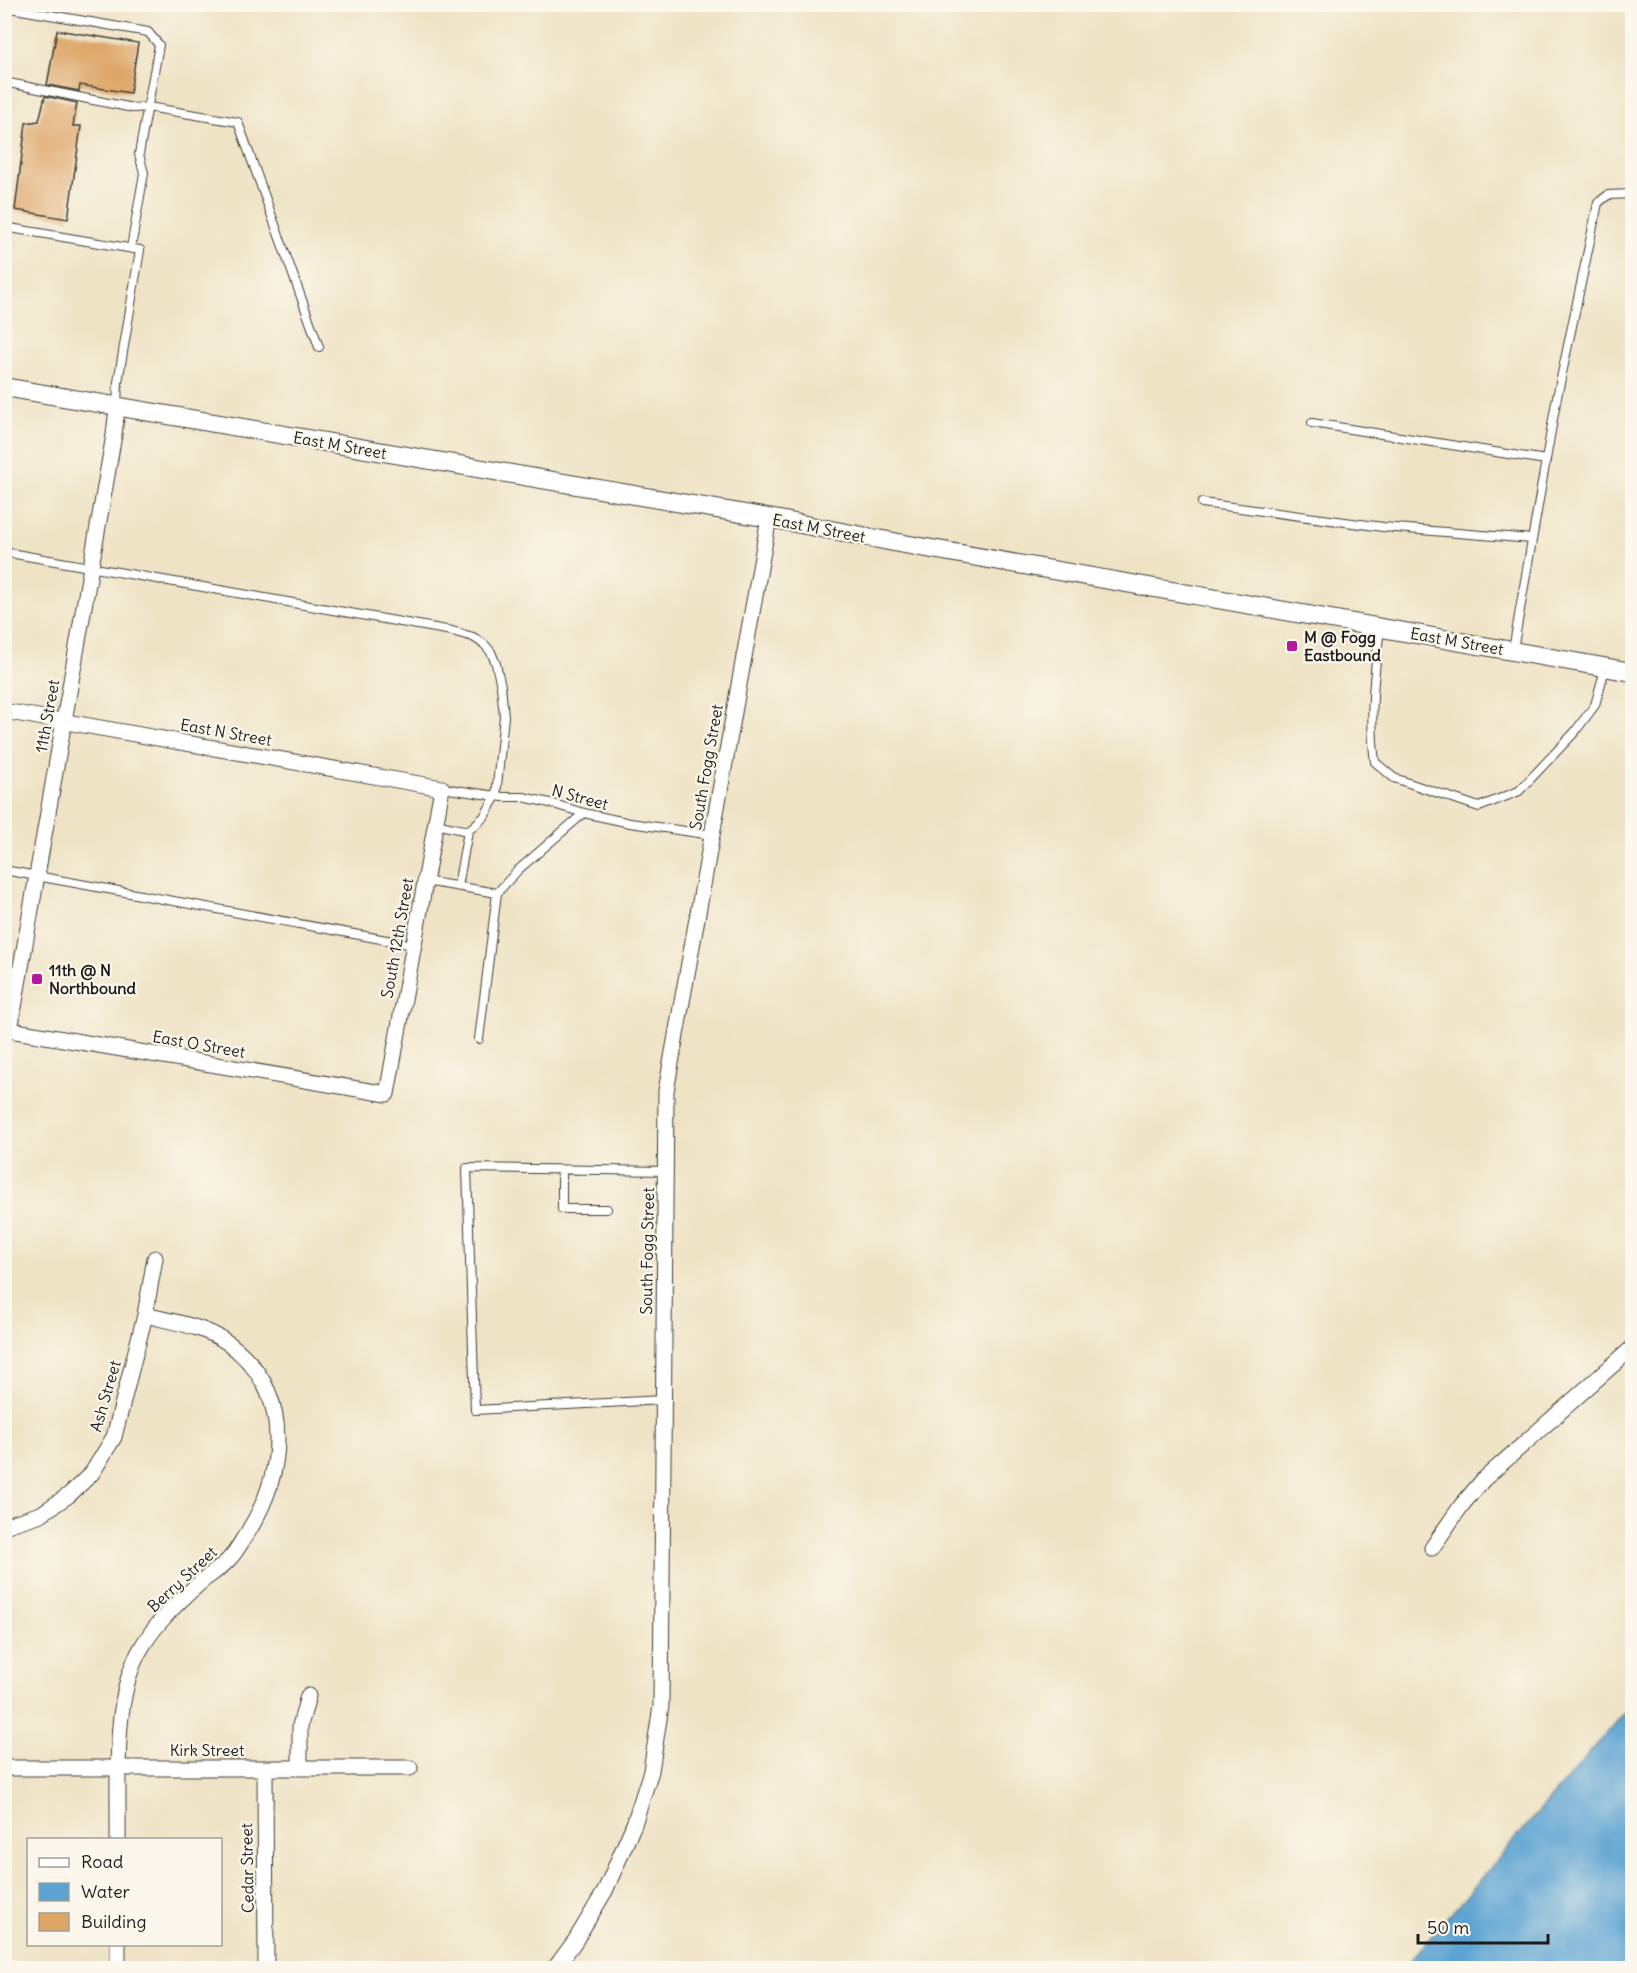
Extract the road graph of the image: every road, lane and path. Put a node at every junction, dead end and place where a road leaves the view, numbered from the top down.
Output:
1 (4, 7) edge
2 (4, 82) edge
3 (148, 107) junction
4 (1632, 194) edge
5 (4, 226) edge
6 (131, 248) junction
7 (319, 347) dead end
8 (4, 387) edge
9 (117, 408) junction
10 (1312, 423) dead end
11 (1546, 460) junction
12 (1202, 503) dead end
13 (768, 518) junction
14 (1532, 539) junction
15 (4, 552) edge
16 (90, 568) junction
17 (1380, 628) junction
18 (1513, 651) junction
19 (1606, 667) junction
20 (1632, 672) edge
21 (4, 711) edge
22 (64, 722) junction
23 (442, 788) junction
24 (496, 796) junction
25 (584, 813) junction
26 (435, 824) junction
27 (468, 831) junction
28 (712, 834) junction
29 (4, 870) edge
30 (38, 875) junction
31 (425, 881) junction
32 (458, 886) junction
33 (497, 893) junction
34 (414, 945) junction
35 (7, 1029) edge
36 (479, 1039) dead end
37 (387, 1094) joint
38 (562, 1170) junction
39 (666, 1171) junction
40 (607, 1209) dead end
41 (155, 1258) dead end
42 (145, 1315) junction
43 (1632, 1348) edge
44 (663, 1400) junction
45 (4, 1526) edge
46 (1432, 1548) dead end
47 (308, 1696) dead end
48 (4, 1768) edge
49 (119, 1768) junction
50 (265, 1768) junction
51 (300, 1768) junction
52 (410, 1768) dead end
53 (118, 1838) edge
54 (118, 1946) edge
55 (118, 1968) edge
56 (266, 1968) edge
57 (555, 1968) edge

1 - 3 lane
2 - 3 lane
3 - 6 lane
3 - 7 lane
4 - 11 lane
5 - 6 lane
6 - 9 lane
8 - 9 street, East M Street
9 - 13 street, East M Street
9 - 16 street, 11th Street
10 - 11 lane
11 - 14 lane
12 - 14 lane
13 - 17 street, East M Street
13 - 28 street, South Fogg Street
14 - 18 lane
15 - 16 lane
16 - 22 street, 11th Street
16 - 24 lane
17 - 18 street, East M Street
17 - 19 lane
18 - 19 street, East M Street
19 - 20 street, East M Street
21 - 22 street, East N Street
22 - 23 street, East N Street
22 - 30 street, 11th Street
23 - 24 lane, N Street
23 - 26 street, South 12th Street
24 - 25 lane, N Street
24 - 27 lane
25 - 28 lane, N Street
25 - 33 lane
26 - 27 lane
26 - 31 street, South 12th Street
27 - 32 lane
28 - 39 street, South Fogg Street
29 - 30 lane
30 - 34 lane
30 - 35 street, 11th Street
31 - 32 lane
31 - 34 street, South 12th Street
32 - 33 lane
33 - 36 lane
34 - 37 street, South 12th Street
35 - 37 street, East O Street
38 - 39 lane
38 - 40 lane
38 - 44 lane
39 - 44 street, South Fogg Street
41 - 42 street, Ash Street
42 - 45 street, Ash Street
42 - 49 street, Berry Street
43 - 46 street
44 - 57 street, South Fogg Street
47 - 51 street
48 - 49 street, Kirk Street
49 - 50 street, Kirk Street
49 - 53 street, Berry Street
50 - 51 street, Kirk Street
50 - 56 street, Cedar Street
51 - 52 street, Kirk Street
54 - 55 street

